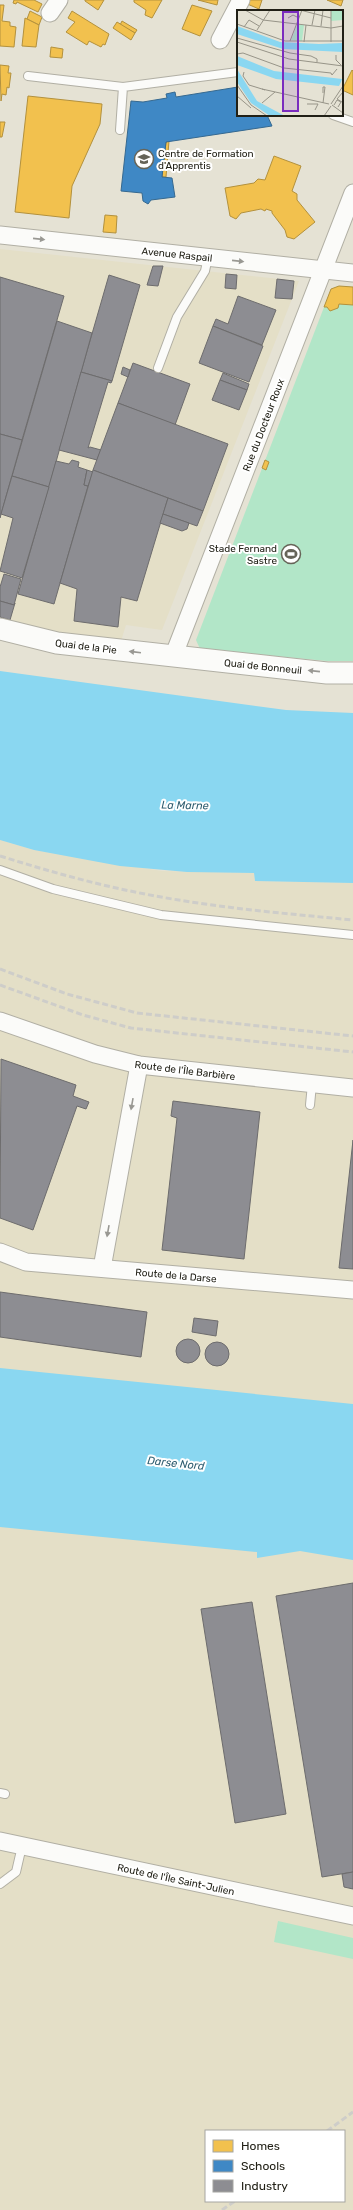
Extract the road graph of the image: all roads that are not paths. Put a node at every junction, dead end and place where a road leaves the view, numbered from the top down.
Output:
1 (241, 0) edge
2 (220, 40) dead end
3 (237, 72) edge
4 (28, 76) dead end
5 (124, 87) junction
6 (336, 116) edge
7 (353, 122) edge
8 (120, 130) dead end
9 (353, 193) edge
10 (0, 235) edge
11 (208, 257) junction
12 (323, 270) junction
13 (353, 273) edge
14 (158, 368) dead end
15 (0, 629) edge
16 (173, 657) junction
17 (353, 673) edge
18 (0, 870) edge
19 (353, 936) edge
20 (0, 1021) edge
21 (139, 1065) junction
22 (312, 1084) junction
23 (353, 1088) edge
24 (310, 1105) dead end
25 (0, 1252) edge
26 (102, 1268) junction
27 (353, 1290) edge
28 (0, 1841) edge
29 (22, 1846) junction
30 (0, 1884) edge
31 (353, 1916) edge

1 - 2 street
3 - 5 lane
4 - 5 lane
5 - 8 lane
6 - 7 lane
9 - 12 street, Rue du Docteur Roux
10 -> 11 street, Avenue Raspail
11 -> 12 street, Avenue Raspail
11 - 14 lane
12 - 13 street, Avenue Raspail
12 - 16 street, Rue du Docteur Roux
16 -> 15 street, Quai de la Pie
17 -> 16 street, Quai de Bonneuil
18 - 19 lane
20 - 21 street, Route de l'Île Barbière
21 - 22 street, Route de l'Île Barbière
21 -> 26 street
22 - 23 street, Route de l'Île Barbière
22 - 24 lane
25 - 26 street, Route de la Darse
26 - 27 street, Route de la Darse
28 - 29 street, Route de l'Île Saint-Julien
29 - 30 lane
29 - 31 street, Route de l'Île Saint-Julien

